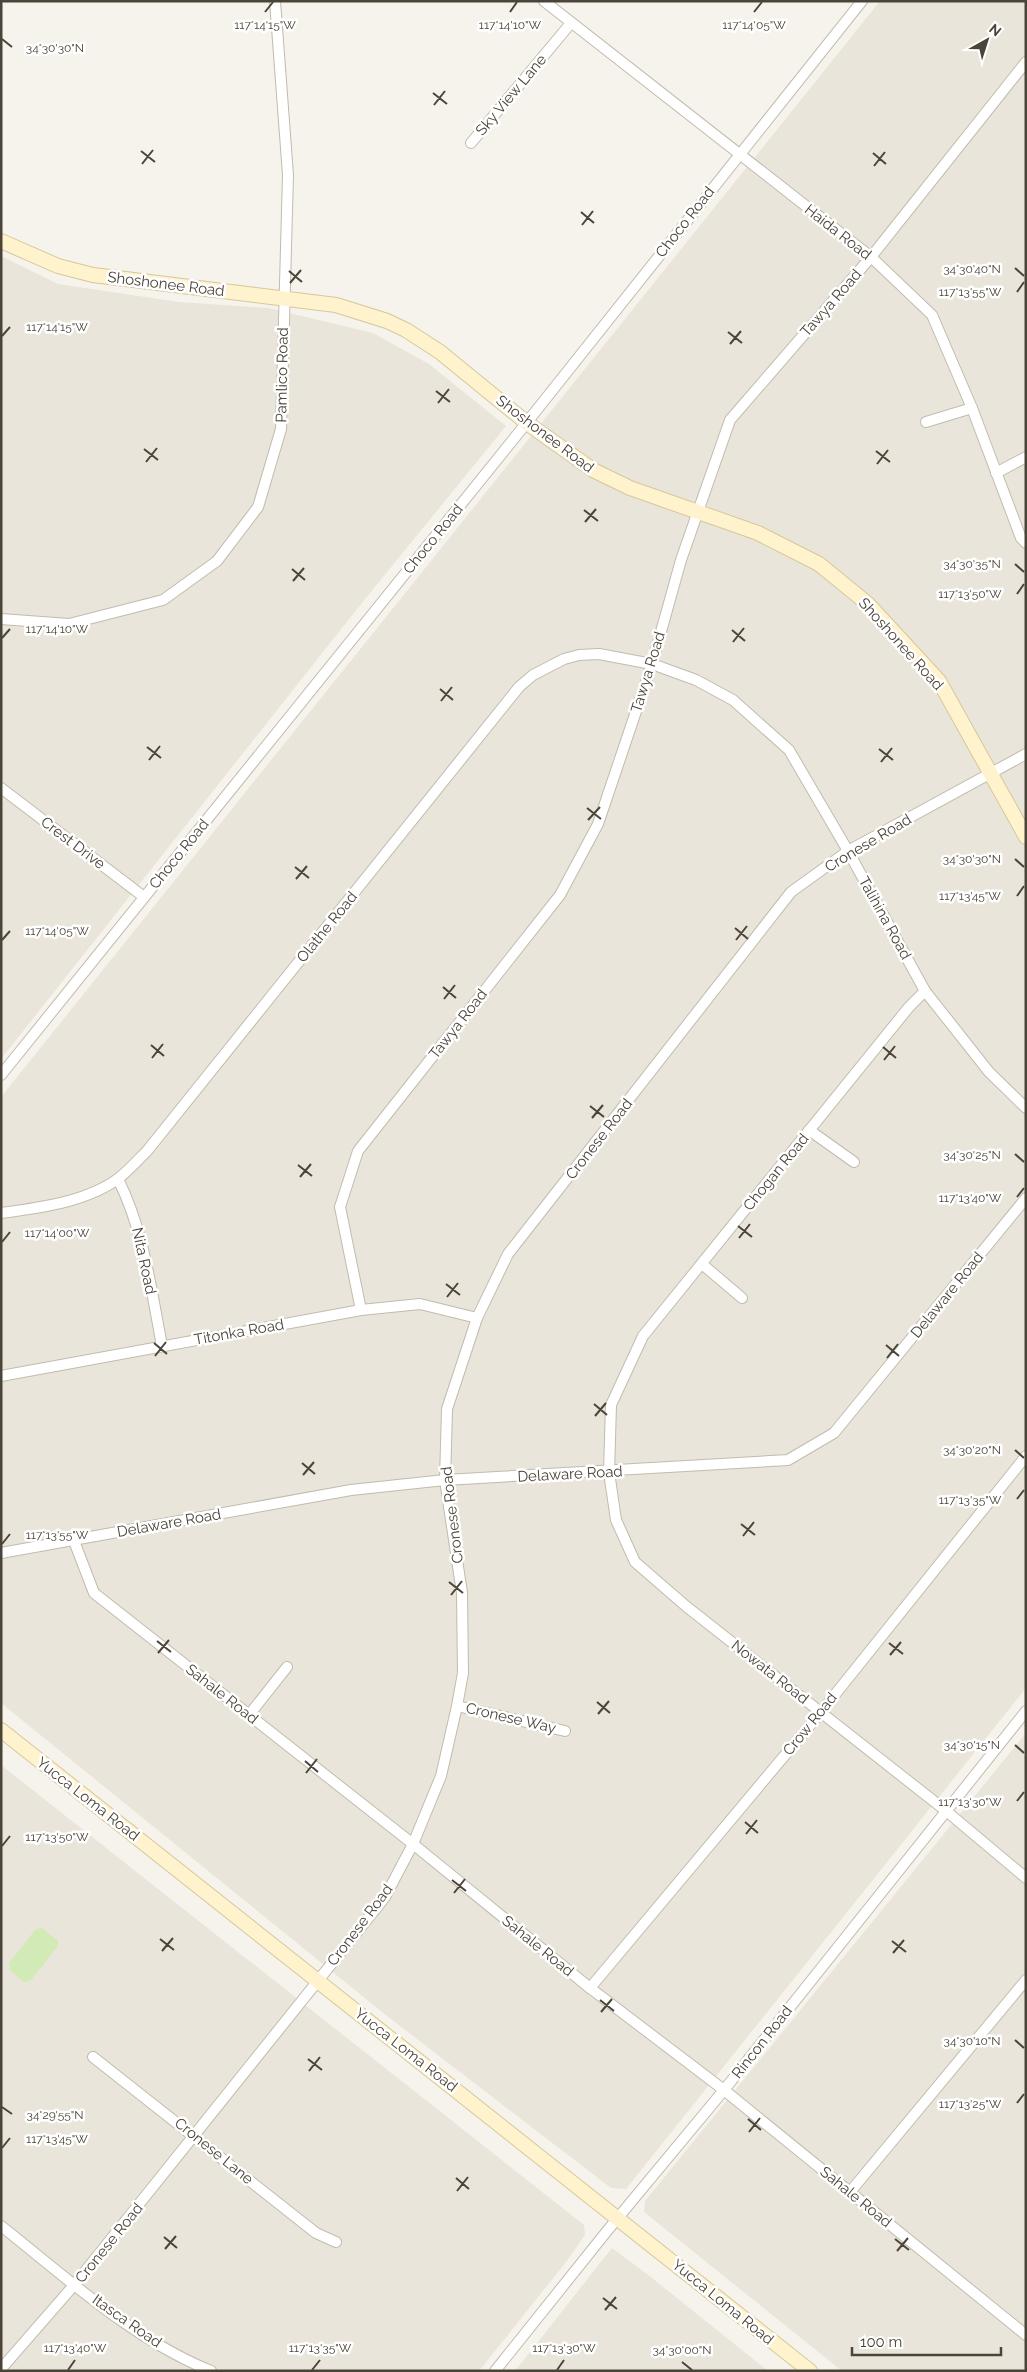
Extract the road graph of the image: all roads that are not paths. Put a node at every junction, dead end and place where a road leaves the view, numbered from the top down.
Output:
1 (274, 1) edge
2 (544, 1) edge
3 (862, 1) edge
4 (571, 23) junction
5 (1026, 62) edge
6 (471, 143) dead end
7 (739, 154) junction
8 (1, 241) edge
9 (871, 257) junction
10 (284, 298) junction
11 (972, 408) junction
12 (526, 422) junction
13 (926, 422) dead end
14 (1026, 457) edge
15 (996, 473) junction
16 (697, 510) junction
17 (1026, 544) edge
18 (1, 619) edge
19 (652, 664) junction
20 (1026, 754) edge
21 (990, 774) junction
22 (1, 788) edge
23 (1026, 837) edge
24 (848, 851) junction
25 (144, 897) junction
26 (925, 991) junction
27 (1, 1075) edge
28 (1026, 1108) edge
29 (809, 1130) junction
30 (854, 1162) dead end
31 (118, 1179) junction
32 (1026, 1198) edge
33 (1, 1213) edge
34 (702, 1264) junction
35 (742, 1298) dead end
36 (361, 1310) junction
37 (477, 1318) junction
38 (162, 1346) junction
39 (1, 1376) edge
40 (1026, 1456) edge
41 (609, 1472) junction
42 (445, 1480) junction
43 (74, 1541) junction
44 (1, 1554) edge
45 (287, 1667) dead end
46 (458, 1706) junction
47 (1026, 1711) edge
48 (821, 1712) junction
49 (248, 1715) junction
50 (1, 1730) edge
51 (565, 1731) dead end
52 (945, 1810) junction
53 (413, 1844) junction
54 (1026, 1878) edge
55 (318, 1980) junction
56 (1026, 1980) edge
57 (590, 1988) junction
58 (94, 2057) dead end
59 (724, 2090) junction
60 (195, 2136) junction
61 (850, 2192) junction
62 (618, 2217) junction
63 (1, 2226) edge
64 (336, 2242) dead end
65 (75, 2284) junction
66 (1026, 2335) edge
67 (1, 2369) edge
68 (209, 2370) edge
69 (495, 2371) edge
70 (810, 2371) edge

1 - 10 street, Pamlico Road
2 - 4 street, Haida Road
3 - 7 street, Choco Road
4 - 6 street, Sky View Lane
4 - 7 street, Haida Road
5 - 9 street, Tawya Road
7 - 9 street, Haida Road
7 - 12 street, Choco Road
8 - 10 street, Shoshonee Road
9 - 11 street, Haida Road
9 - 16 street, Tawya Road
10 - 12 street, Shoshonee Road
10 - 18 street, Pamlico Road
11 - 13 street
11 - 15 street, Haida Road
12 - 16 street, Shoshonee Road
12 - 25 street, Choco Road
14 - 15 street
15 - 17 street, Haida Road
16 - 19 street, Tawya Road
16 - 21 street, Shoshonee Road
19 - 24 street, Talihina Road
19 - 31 street, Olathe Road
19 - 36 street, Tawya Road
20 - 21 street, Cronese Road
21 - 23 street, Shoshonee Road
21 - 24 street, Cronese Road
22 - 25 street, Crest Drive
24 - 26 street, Talihina Road
24 - 37 street, Cronese Road
25 - 27 street, Choco Road
26 - 28 street, Talihina Road
26 - 29 street, Chogan Road
29 - 30 street
29 - 34 street, Chogan Road
31 - 33 street, Olathe Road
31 - 38 street, Nita Road
32 - 41 street, Delaware Road
34 - 35 street
34 - 41 street, Chogan Road
36 - 37 street, Titonka Road
36 - 38 street, Titonka Road
37 - 42 street, Cronese Road
38 - 39 street, Titonka Road
40 - 48 street, Crow Road
41 - 42 street, Delaware Road
41 - 48 street, Nowata Road
42 - 43 street, Delaware Road
42 - 46 street, Cronese Road
43 - 44 street, Delaware Road
43 - 49 street, Sahale Road
45 - 49 street
46 - 51 street, Cronese Way
46 - 53 street, Cronese Road
47 - 52 street, Rincon Road
48 - 52 street, Nowata Road
48 - 57 street, Crow Road
49 - 53 street, Sahale Road
50 - 55 street, Yucca Loma Road
52 - 54 street, Nowata Road
52 - 59 street, Rincon Road
53 - 55 street, Cronese Road
53 - 57 street, Sahale Road
55 - 60 street, Cronese Road
55 - 62 street, Yucca Loma Road
56 - 61 street
57 - 59 street, Sahale Road
58 - 60 street, Cronese Lane
59 - 61 street, Sahale Road
59 - 62 street, Rincon Road
60 - 64 street, Cronese Lane
60 - 65 street, Cronese Road
61 - 66 street, Sahale Road
62 - 69 street, Rincon Road
62 - 70 street, Yucca Loma Road
63 - 65 street, Itasca Road
65 - 67 street, Cronese Road
65 - 68 street, Itasca Road

